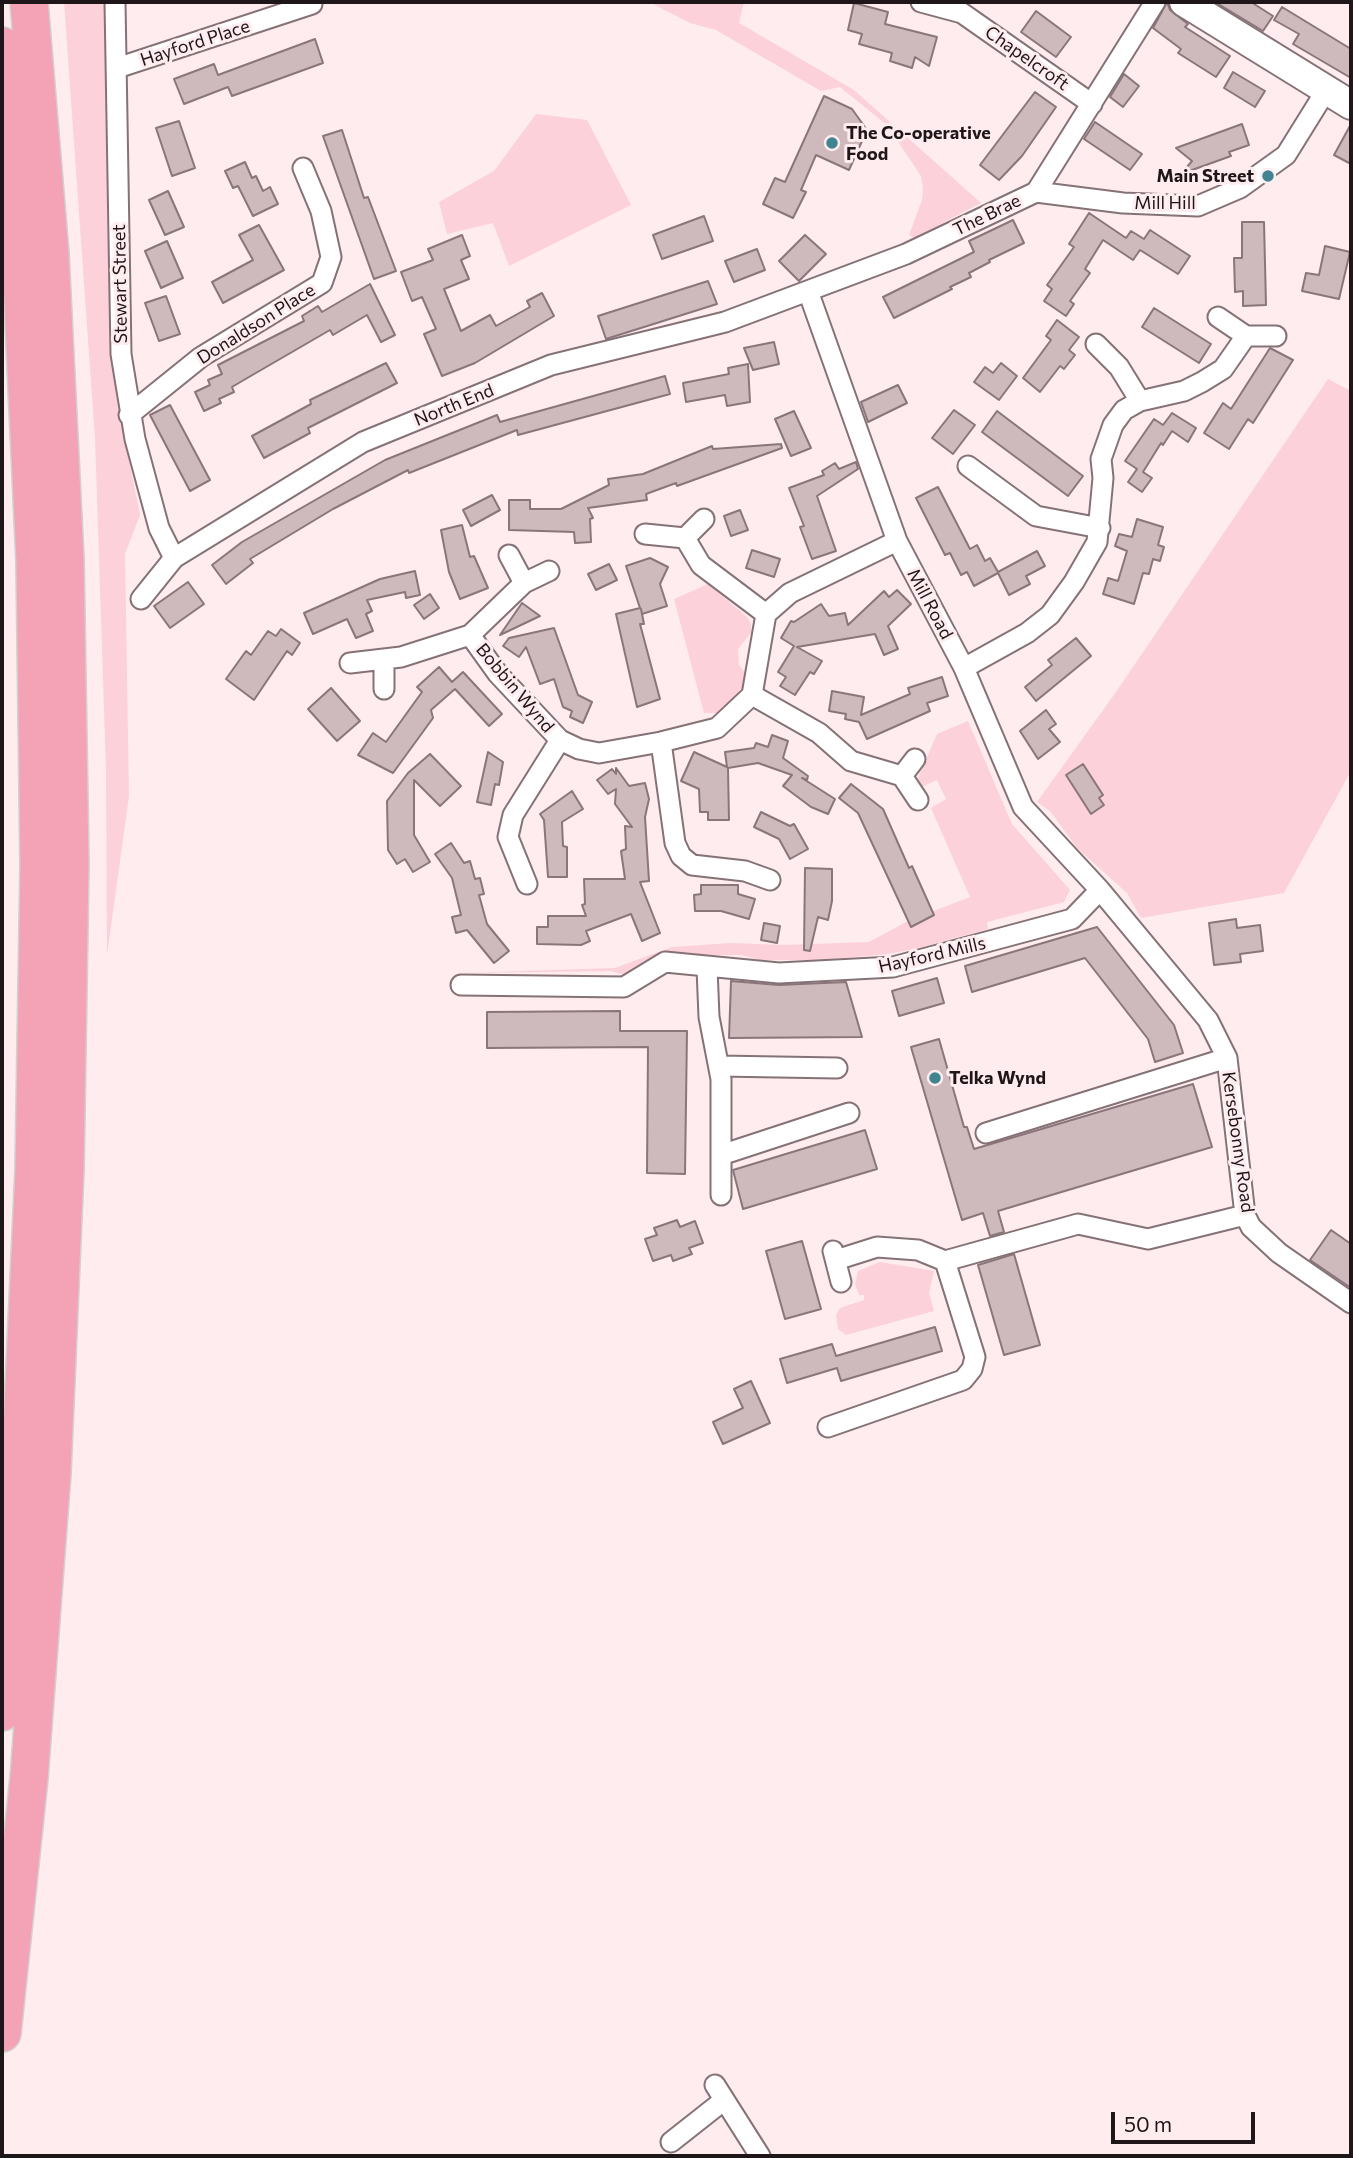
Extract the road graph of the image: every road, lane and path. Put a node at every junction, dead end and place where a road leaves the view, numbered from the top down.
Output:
1 (29, 2) edge
2 (115, 2) edge
3 (921, 2) edge
4 (1155, 2) edge
5 (1184, 2) edge
6 (312, 4) dead end
7 (2, 46) edge
8 (117, 68) junction
9 (1327, 89) junction
10 (1093, 104) junction
11 (1351, 105) edge
12 (303, 168) dead end
13 (1036, 192) junction
14 (808, 291) junction
15 (1218, 317) dead end
16 (1247, 336) junction
17 (1276, 336) dead end
18 (1096, 344) dead end
19 (1140, 401) junction
20 (129, 415) junction
21 (968, 466) dead end
22 (704, 519) dead end
23 (1100, 528) junction
24 (645, 534) dead end
25 (685, 538) junction
26 (898, 541) junction
27 (509, 555) dead end
28 (174, 558) junction
29 (549, 570) dead end
30 (524, 583) junction
31 (141, 599) dead end
32 (766, 614) junction
33 (470, 635) junction
34 (384, 660) junction
35 (351, 663) dead end
36 (964, 668) junction
37 (384, 689) dead end
38 (752, 695) junction
39 (560, 740) junction
40 (661, 742) junction
41 (915, 759) dead end
42 (902, 776) junction
43 (918, 800) dead end
44 (770, 880) dead end
45 (527, 884) dead end
46 (1100, 890) junction
47 (707, 968) junction
48 (461, 985) dead end
49 (1227, 1058) junction
50 (719, 1066) junction
51 (837, 1068) dead end
52 (849, 1113) dead end
53 (986, 1132) dead end
54 (721, 1155) junction
55 (721, 1195) dead end
56 (1245, 1215) junction
57 (945, 1261) junction
58 (841, 1282) dead end
59 (1351, 1303) edge
60 (828, 1427) dead end
61 (2, 1713) edge
62 (2, 2034) edge
63 (671, 2141) dead end
64 (758, 2155) edge

1 - 62 highway
2 - 8 street, Stewart Street
3 - 10 street, Chapelcroft
4 - 10 street, The Brae
5 - 9 street
6 - 8 street, Hayford Place
7 - 61 highway
8 - 20 street, Stewart Street
9 - 11 street
9 - 13 street, Mill Hill
10 - 13 street, The Brae
12 - 20 street, Donaldson Place
13 - 14 street, The Brae
14 - 26 street, Mill Road
14 - 28 street, North End
15 - 16 street
16 - 17 street
16 - 19 street
18 - 19 street
19 - 23 street
20 - 28 street, Stewart Street
21 - 23 street
22 - 25 street
23 - 36 street
24 - 25 street
25 - 32 street
26 - 32 street
26 - 36 street, Mill Road
27 - 30 street
28 - 31 street, North End
29 - 30 street, Bobbin Wynd
30 - 33 street, Bobbin Wynd
32 - 38 street
33 - 34 street, Bobbin Wynd
33 - 39 street, Bobbin Wynd
34 - 35 street, Bobbin Wynd
34 - 37 street
36 - 46 street, Mill Road
38 - 40 street, Bobbin Wynd
38 - 42 street
39 - 40 street, Bobbin Wynd
39 - 45 street, Bobbin Wynd
40 - 44 street
41 - 42 street
42 - 43 street
46 - 47 street, Hayford Mills
46 - 49 street, Kersebonny Road
47 - 48 street, Hayford Mills
47 - 50 street
49 - 53 street
49 - 56 street, Kersebonny Road
50 - 51 street
50 - 54 street
52 - 54 street
54 - 55 street
56 - 57 street
56 - 59 street, Kersebonny Road
57 - 58 street
57 - 60 street
63 - 64 street

